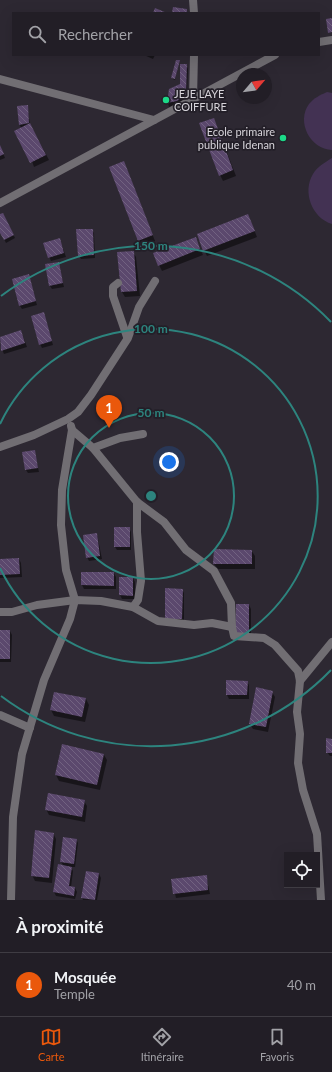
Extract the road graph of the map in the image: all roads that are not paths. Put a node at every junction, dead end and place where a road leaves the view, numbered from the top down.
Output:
1 (193, 0) edge
2 (194, 12) edge
3 (332, 40) edge
4 (320, 42) edge
5 (194, 56) edge
6 (273, 56) edge
7 (0, 79) edge
8 (193, 99) junction
9 (154, 120) junction
10 (0, 203) edge
11 (155, 281) dead end
12 (118, 283) dead end
13 (128, 338) junction
14 (68, 419) junction
15 (72, 430) junction
16 (143, 434) dead end
17 (0, 447) edge
18 (93, 448) junction
19 (137, 502) junction
20 (75, 600) junction
21 (133, 607) junction
22 (0, 612) edge
23 (232, 627) junction
24 (332, 642) edge
25 (300, 681) junction
26 (0, 715) edge
27 (30, 728) junction
28 (11, 900) edge
29 (321, 900) edge

1 - 2 street
3 - 4 street
5 - 8 street
6 - 8 street
7 - 9 street
8 - 9 street
9 - 10 street
11 - 13 street
12 - 13 street
13 - 14 street
14 - 15 street
14 - 17 street
15 - 18 street
15 - 20 street
16 - 18 street
18 - 19 street
19 - 21 street
19 - 23 street
20 - 21 street
20 - 22 street
20 - 27 street
21 - 23 street
23 - 25 street
24 - 25 street
25 - 29 street
26 - 27 street
27 - 28 street

